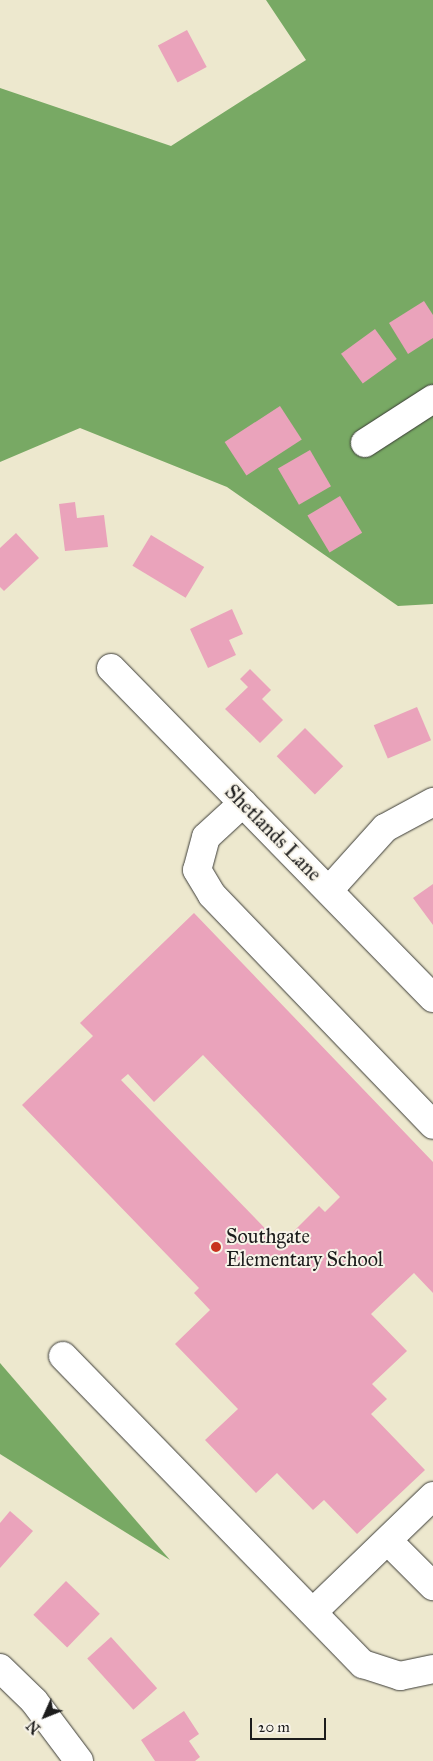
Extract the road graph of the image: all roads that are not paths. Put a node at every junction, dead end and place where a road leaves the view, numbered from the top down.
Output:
1 (433, 399) edge
2 (366, 443) dead end
3 (111, 668) dead end
4 (433, 802) edge
5 (243, 803) junction
6 (330, 889) junction
7 (433, 998) edge
8 (433, 1125) edge
9 (63, 1356) dead end
10 (433, 1496) edge
11 (388, 1541) junction
12 (433, 1586) edge
13 (313, 1612) junction
14 (0, 1668) edge
15 (433, 1669) edge
16 (79, 1761) edge

1 - 2 street
3 - 5 street, Shetlands Lane
4 - 6 street
5 - 6 street, Shetlands Lane
5 - 8 street
6 - 7 street, Shetlands Lane
9 - 13 street
10 - 11 street
11 - 12 street
11 - 13 street
13 - 15 street
14 - 16 street

